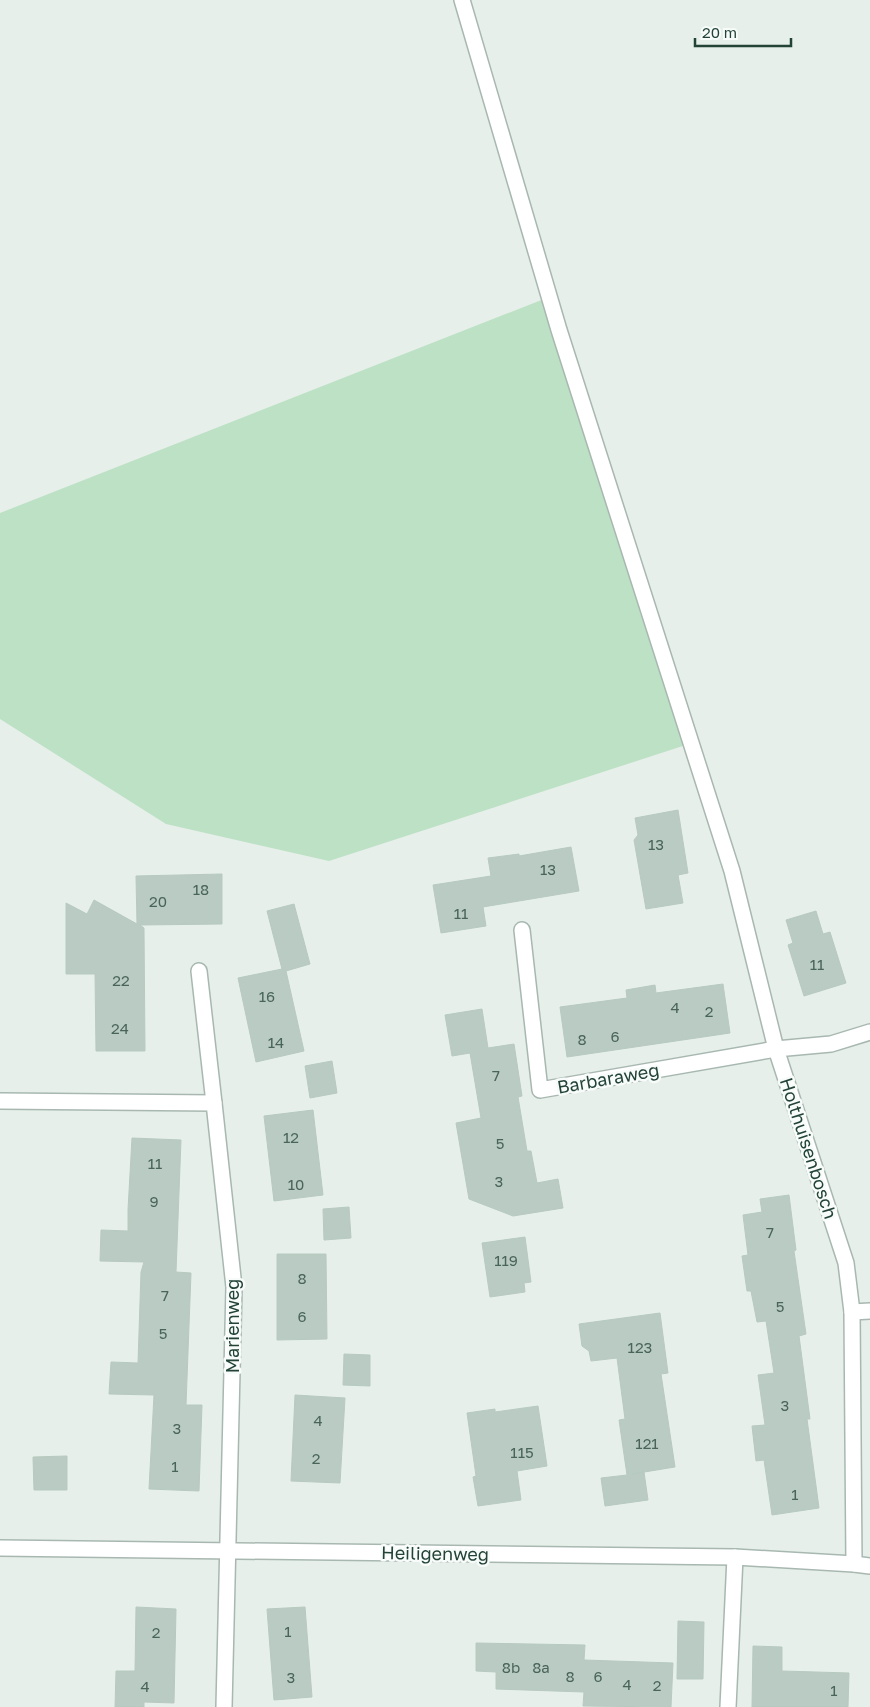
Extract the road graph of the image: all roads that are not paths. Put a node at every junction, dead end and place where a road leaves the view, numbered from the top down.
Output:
1 (462, 0) edge
2 (522, 930) dead end
3 (199, 971) dead end
4 (870, 1032) edge
5 (776, 1049) junction
6 (0, 1101) edge
7 (214, 1103) junction
8 (870, 1311) edge
9 (852, 1312) junction
10 (0, 1548) edge
11 (228, 1550) junction
12 (735, 1557) junction
13 (854, 1564) junction
14 (870, 1566) edge
15 (224, 1707) edge
16 (728, 1707) edge

1 - 5 street, Holthuisenbosch
2 - 5 street, Barbaraweg
3 - 7 street, Marienweg
4 - 5 street
5 - 9 street, Holthuisenbosch
6 - 7 street
7 - 11 street, Marienweg
8 - 9 street
9 - 13 street, Holthuisenbosch
10 - 11 street, Heiligenweg
11 - 12 street, Heiligenweg
11 - 15 street, Marienweg
12 - 13 street, Heiligenweg
12 - 16 street
13 - 14 street, Heiligenweg

